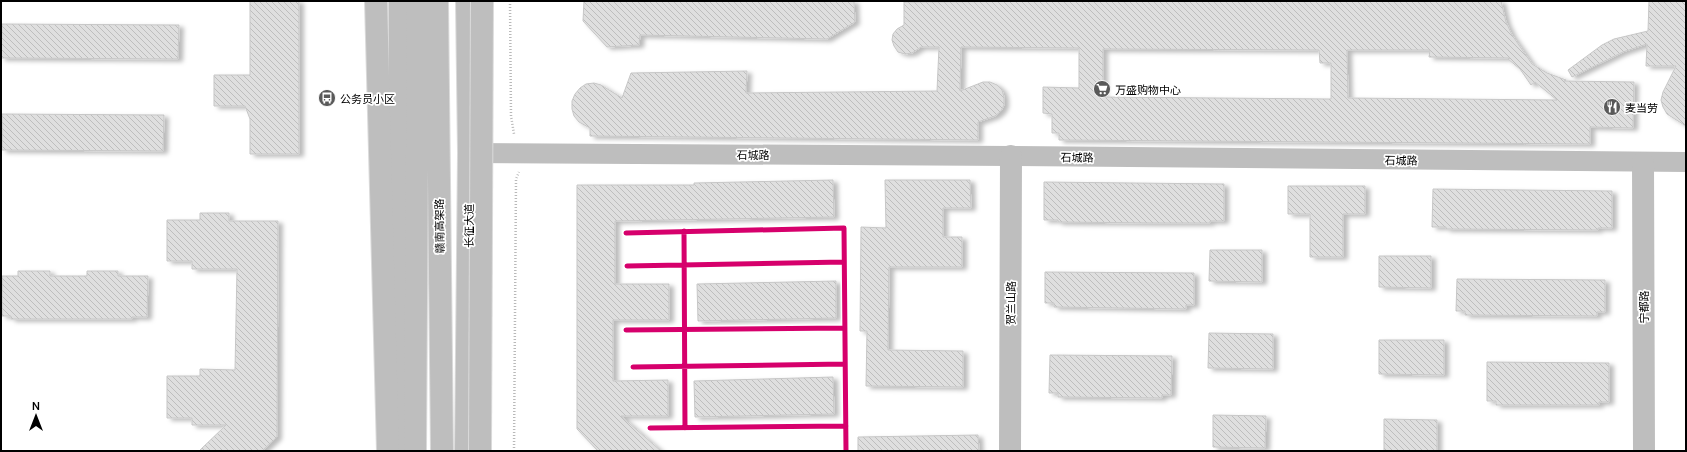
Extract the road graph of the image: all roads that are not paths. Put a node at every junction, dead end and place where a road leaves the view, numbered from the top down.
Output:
1 (376, 1) edge
2 (400, 1) edge
3 (418, 1) edge
4 (437, 1) edge
5 (467, 1) edge
6 (482, 1) edge
7 (469, 153) junction
8 (1011, 156) junction
9 (1686, 162) edge
10 (1643, 163) junction
11 (388, 451) edge
12 (400, 451) edge
13 (415, 451) edge
14 (442, 451) edge
15 (466, 451) edge
16 (480, 451) edge
17 (1010, 451) edge
18 (1644, 451) edge

1 - 11 main road
2 - 12 main road
3 - 13 main road, 赣南高架路
4 - 14 main road, 赣南高架路
5 - 7 main road, 长征大道
6 - 16 main road, bridge
7 - 8 street, 石城路
7 - 15 main road, 长征大道
8 - 10 street, 石城路
8 - 17 main road, 贺兰山路
9 - 10 street, 石城路
10 - 18 main road, 宁都路

